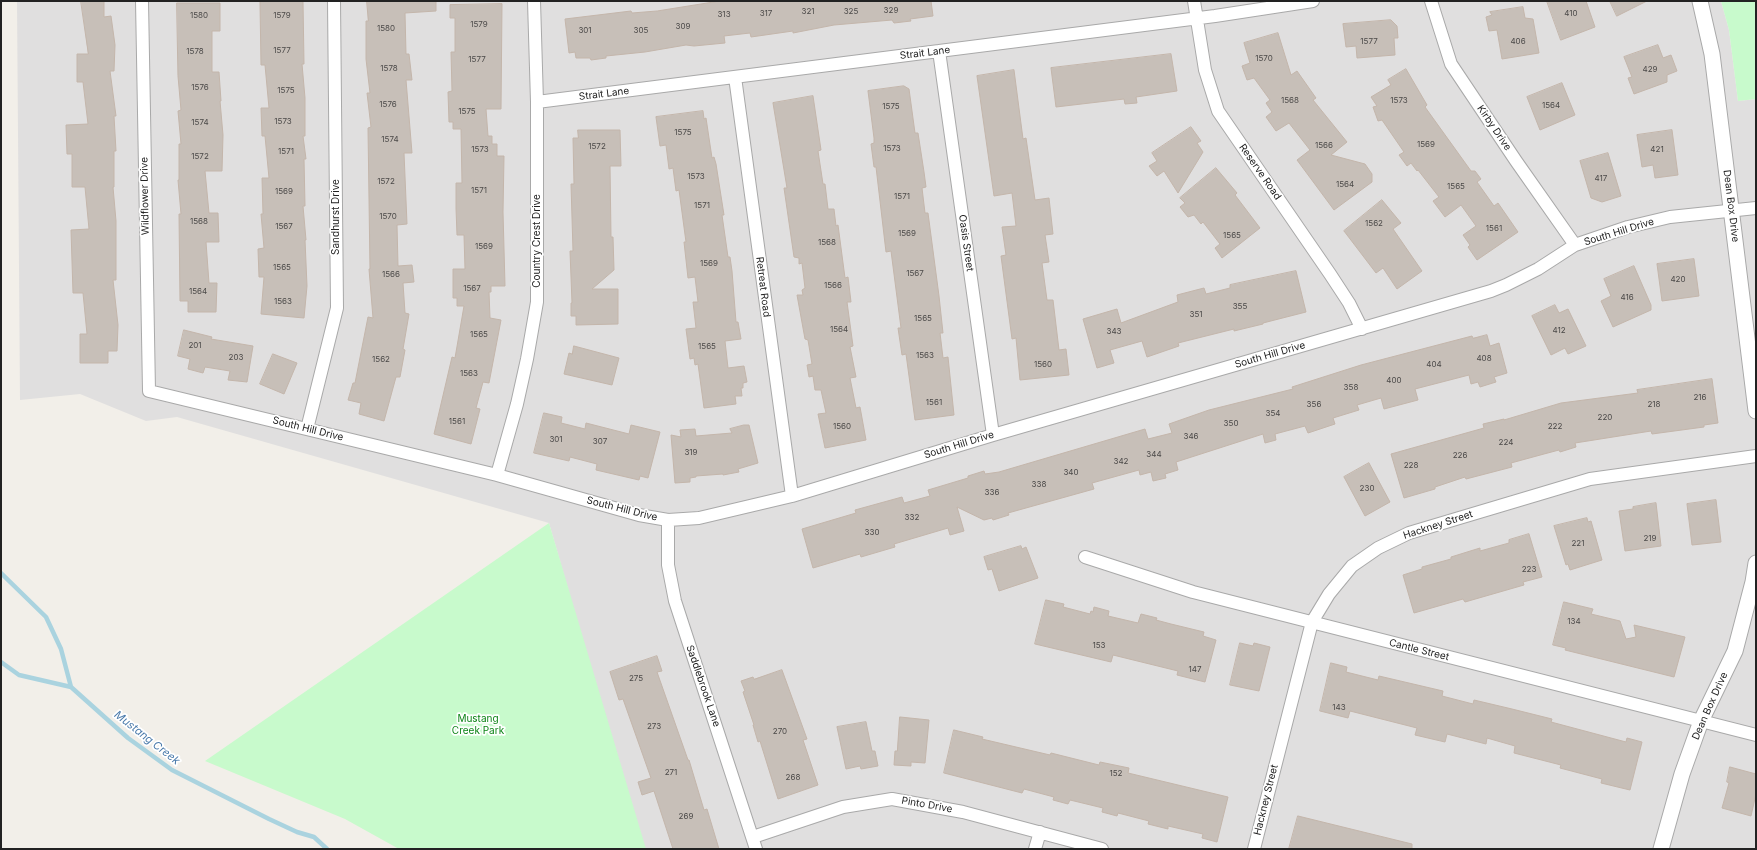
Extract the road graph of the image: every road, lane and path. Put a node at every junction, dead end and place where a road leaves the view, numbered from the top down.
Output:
1 (142, 1) edge
2 (334, 1) edge
3 (534, 1) edge
4 (1194, 1) edge
5 (1313, 1) edge
6 (1432, 1) edge
7 (1700, 1) edge
8 (1197, 17) junction
9 (939, 51) junction
10 (735, 77) junction
11 (537, 102) junction
12 (1756, 208) edge
13 (1732, 212) junction
14 (1575, 245) junction
15 (1362, 329) junction
16 (149, 391) joint
17 (1756, 411) edge
18 (307, 429) junction
19 (993, 435) junction
20 (1756, 456) edge
21 (497, 475) junction
22 (792, 496) junction
23 (668, 520) junction
24 (1085, 556) dead end
25 (1756, 563) edge
26 (1312, 622) junction
27 (1701, 721) junction
28 (1756, 735) edge
29 (1040, 832) junction
30 (752, 837) junction
31 (756, 849) edge
32 (1035, 849) edge
33 (1102, 849) edge
34 (1254, 849) edge
35 (1661, 849) edge

1 - 16 street, Wildflower Drive
2 - 18 street, Sandhurst Drive
3 - 11 street, Country Crest Drive
4 - 8 street, Reserve Road
5 - 8 street, Strait Lane
6 - 14 street, Kirby Drive
7 - 13 street, Dean Box Drive
8 - 9 street, Strait Lane
8 - 15 street, Reserve Road
9 - 10 street, Strait Lane
9 - 19 street, Oasis Street
10 - 11 street, Strait Lane
10 - 22 street, Retreat Road
11 - 21 street, Country Crest Drive
12 - 13 street, South Hill Drive
13 - 14 street, South Hill Drive
13 - 17 street, Dean Box Drive
14 - 15 street, South Hill Drive
15 - 19 street, South Hill Drive
16 - 18 street, South Hill Drive
18 - 21 street, South Hill Drive
19 - 22 street, South Hill Drive
20 - 26 street, Hackney Street
21 - 23 street, South Hill Drive
22 - 23 street, South Hill Drive
23 - 30 street, Saddlebrook Lane
24 - 26 street, Cantle Street
25 - 27 street, Dean Box Drive
26 - 27 street, Cantle Street
26 - 34 street, Hackney Street
27 - 28 street, Cantle Street
27 - 35 street, Dean Box Drive
29 - 30 street, Pinto Drive
29 - 32 street
29 - 33 street, Pinto Drive
30 - 31 street, Saddlebrook Lane

